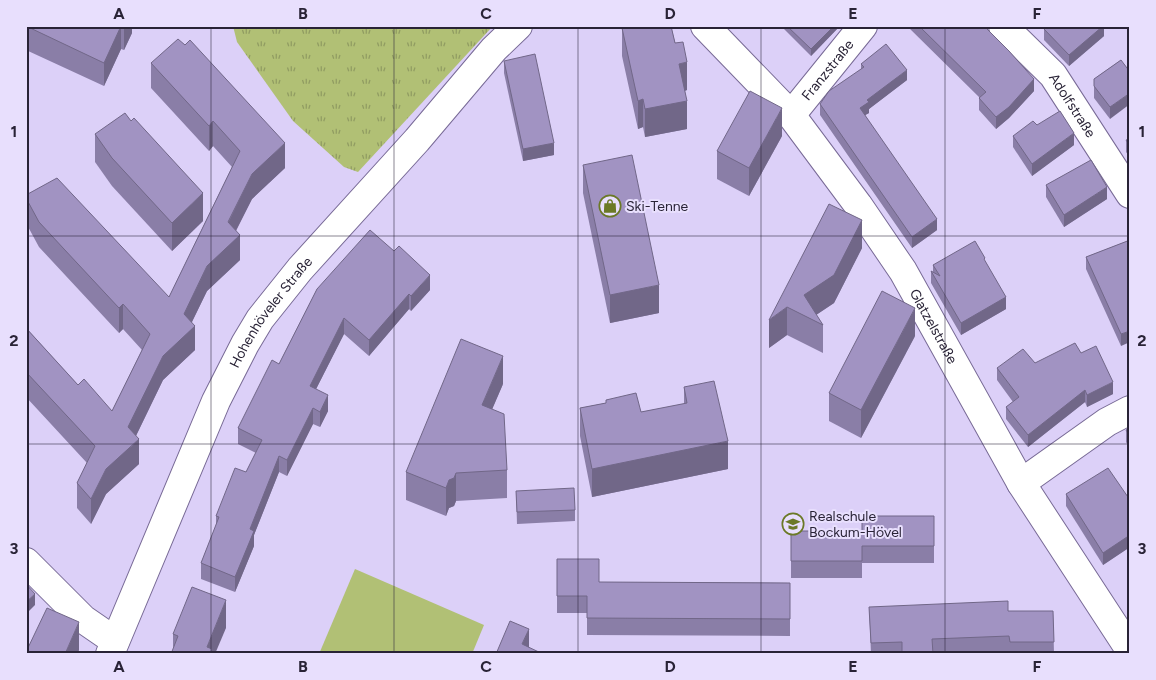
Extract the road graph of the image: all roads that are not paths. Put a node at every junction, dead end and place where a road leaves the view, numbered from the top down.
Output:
1 (518, 26) edge
2 (705, 26) edge
3 (863, 26) edge
4 (1003, 26) edge
5 (791, 114) junction
6 (1130, 194) edge
7 (1130, 410) edge
8 (1021, 483) junction
9 (32, 567) edge
10 (112, 647) edge
11 (1130, 650) edge

1 - 10 street, Hohenhöveler Straße
2 - 5 street, Glatzelstraße
3 - 5 street, Franzstraße
4 - 6 street, Adolfstraße
5 - 8 street, Glatzelstraße
7 - 8 street
8 - 11 street, Glatzelstraße
9 - 10 street

